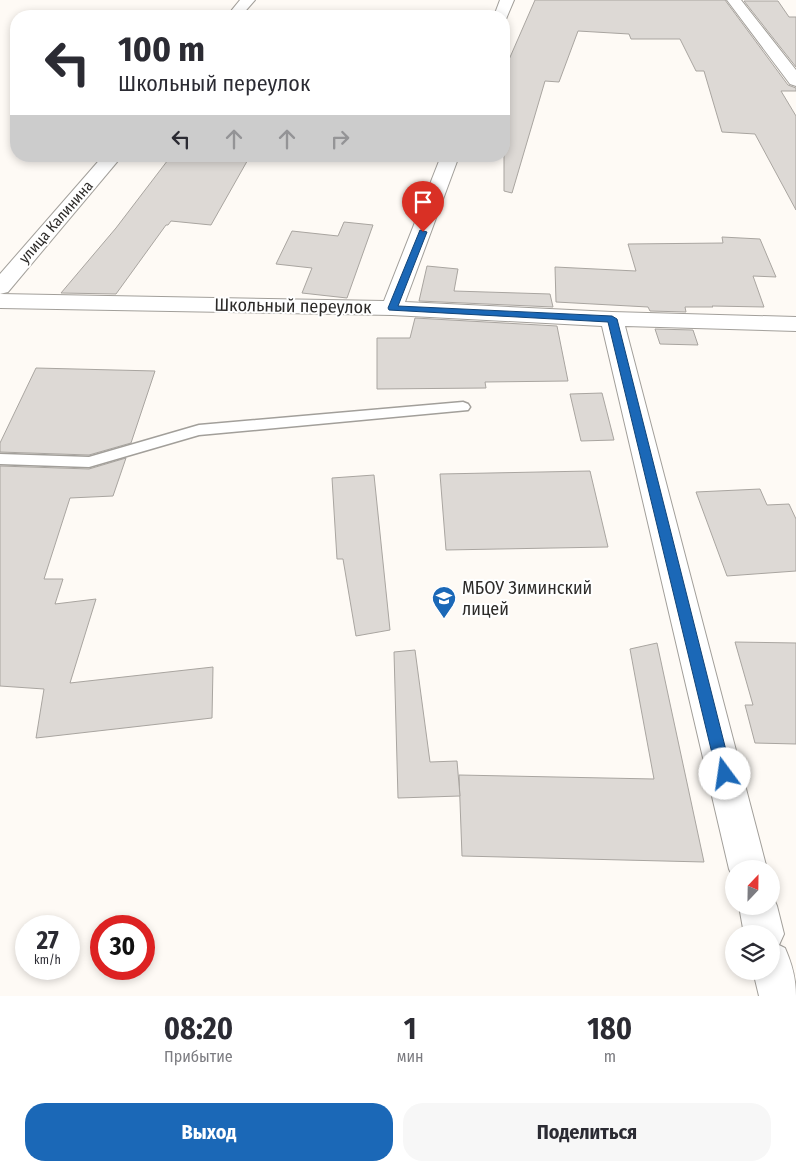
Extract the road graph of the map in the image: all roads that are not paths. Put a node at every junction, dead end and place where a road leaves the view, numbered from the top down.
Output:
1 (248, 0) edge
2 (734, 0) edge
3 (239, 10) edge
4 (796, 81) edge
5 (108, 162) edge
6 (448, 162) edge
7 (1, 288) edge
8 (392, 308) junction
9 (612, 319) junction
10 (796, 324) edge
11 (463, 407) dead end
12 (0, 459) edge
13 (746, 860) edge
14 (776, 980) edge
15 (780, 996) edge

1 - 3 street
2 - 4 street
5 - 7 street, улица Калинина
6 - 8 street
7 - 8 street, Школьный переулок
8 - 9 street, Школьный переулок
9 - 10 street, Школьный переулок
9 - 13 street
11 - 12 lane
14 - 15 street

